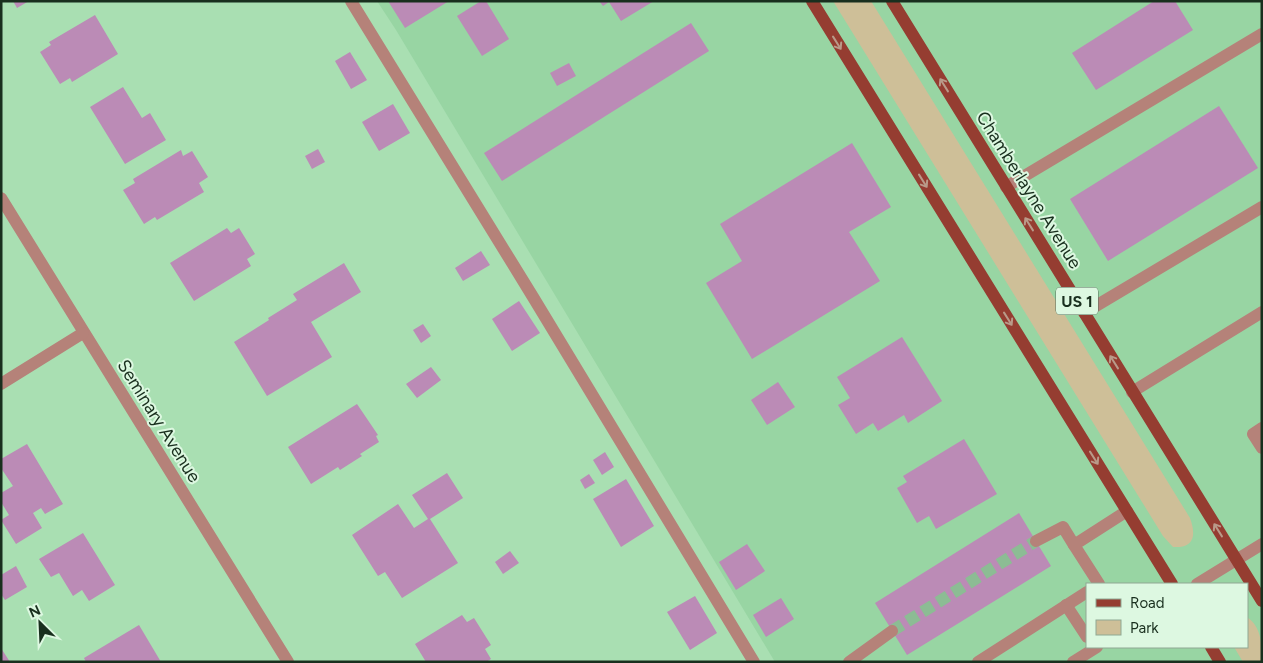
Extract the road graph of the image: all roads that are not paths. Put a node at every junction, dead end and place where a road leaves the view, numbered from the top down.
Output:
1 (351, 1) edge
2 (812, 1) edge
3 (892, 1) edge
4 (1262, 34) edge
5 (1006, 187) junction
6 (1, 198) edge
7 (1262, 207) edge
8 (1262, 312) edge
9 (1084, 313) junction
10 (83, 332) junction
11 (1, 384) edge
12 (1132, 392) junction
13 (1262, 428) edge
14 (1262, 448) edge
15 (1127, 511) junction
16 (1036, 541) tunnel mouth
17 (1262, 544) edge
18 (1074, 545) junction
19 (1236, 560) junction
20 (1098, 583) edge
21 (1171, 583) edge
22 (1199, 583) edge
23 (1086, 593) edge
24 (1262, 602) edge
25 (1066, 605) junction
26 (892, 631) tunnel mouth
27 (1086, 635) edge
28 (1094, 648) edge
29 (1212, 648) edge
30 (288, 662) edge
31 (754, 662) edge
32 (849, 662) edge
33 (978, 662) edge
34 (1073, 662) edge
35 (1220, 662) edge

1 - 31 street
2 -> 15 main road
5 -> 3 main road, Chamberlayne Avenue / US 1
4 - 5 street
9 -> 5 main road, Chamberlayne Avenue / US 1
6 - 10 street, Seminary Avenue
7 - 9 street
8 - 12 street
12 -> 9 main road, Chamberlayne Avenue / US 1
10 - 11 street
10 - 30 street, Seminary Avenue
19 -> 12 main road, Chamberlayne Avenue / US 1
13 - 14 street
15 - 18 street
15 - 21 main road
16 - 18 street
17 - 19 street
18 - 20 street
19 - 22 street
19 - 24 main road, Chamberlayne Avenue / US 1
23 - 25 street
25 - 27 street
25 - 33 street
26 - 32 street
28 - 34 street
29 - 35 main road

